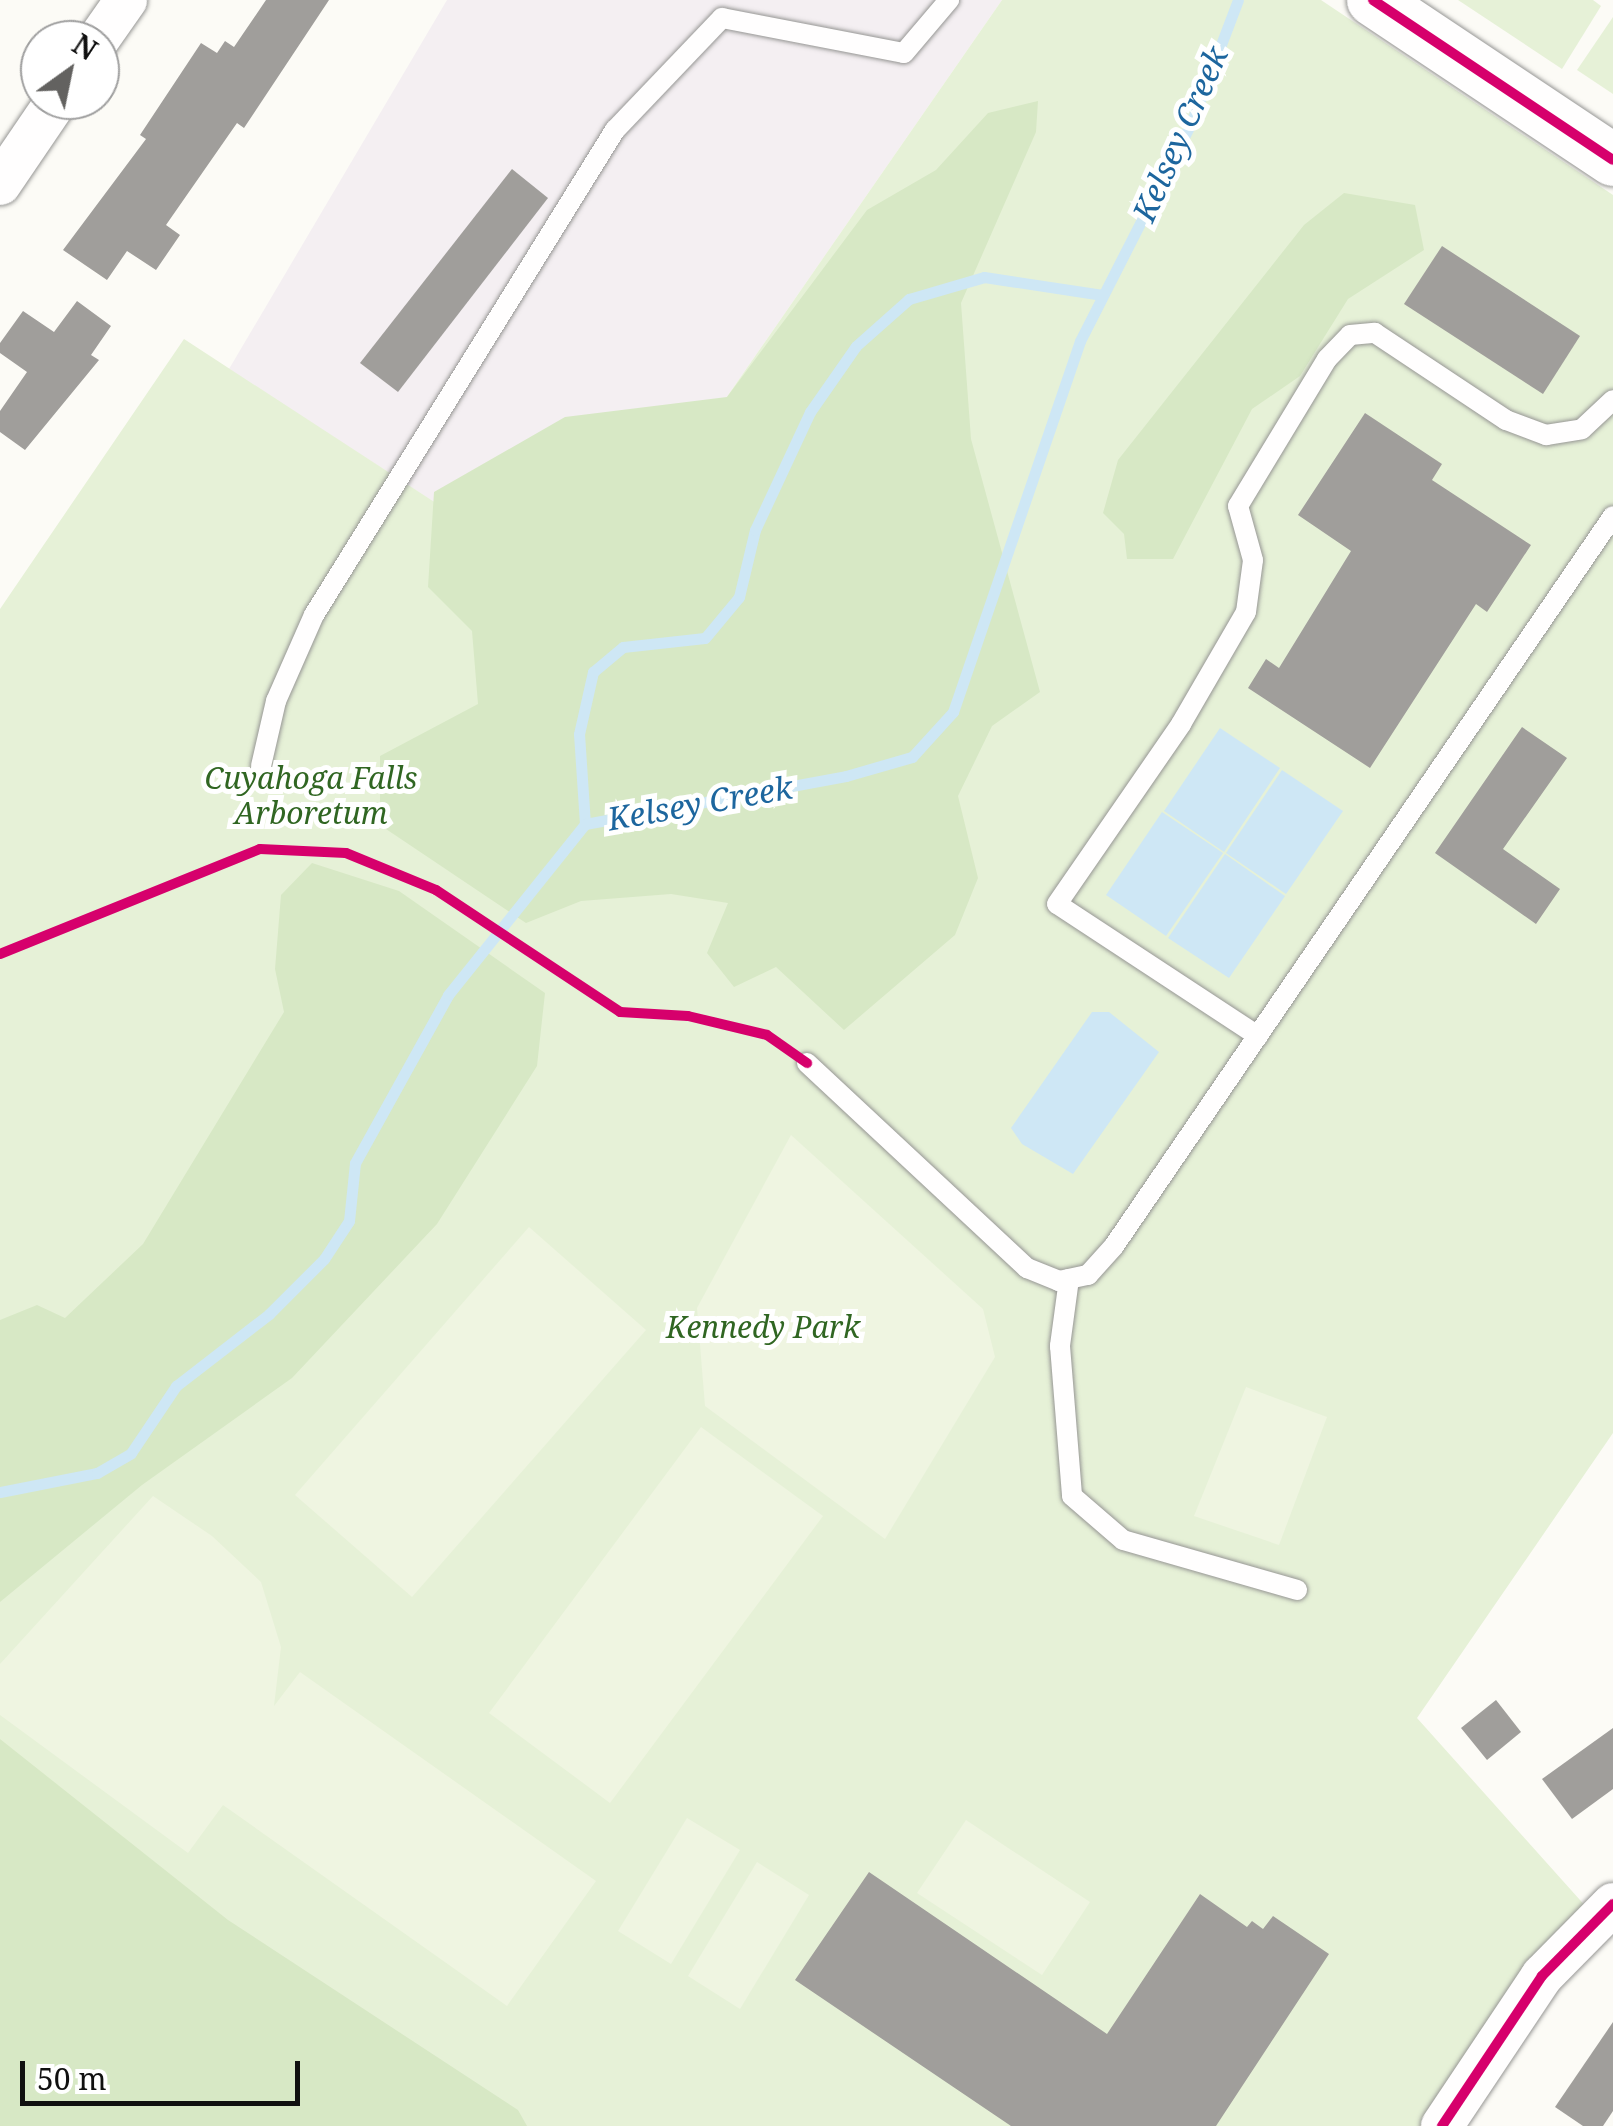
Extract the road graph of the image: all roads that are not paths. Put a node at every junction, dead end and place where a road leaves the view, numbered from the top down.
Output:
1 (949, 0) edge
2 (1373, 0) edge
3 (43, 120) edge
4 (1613, 160) edge
5 (0, 184) edge
6 (1613, 400) edge
7 (1613, 516) edge
8 (261, 766) dead end
9 (1258, 1036) junction
10 (808, 1063) dead end
11 (1069, 1279) junction
12 (1298, 1590) dead end
13 (1613, 1904) edge
14 (1442, 2126) edge

1 - 8 lane
2 - 4 street
3 - 5 street
6 - 9 lane
7 - 9 lane
9 - 11 lane
10 - 11 lane
11 - 12 lane
13 - 14 street

